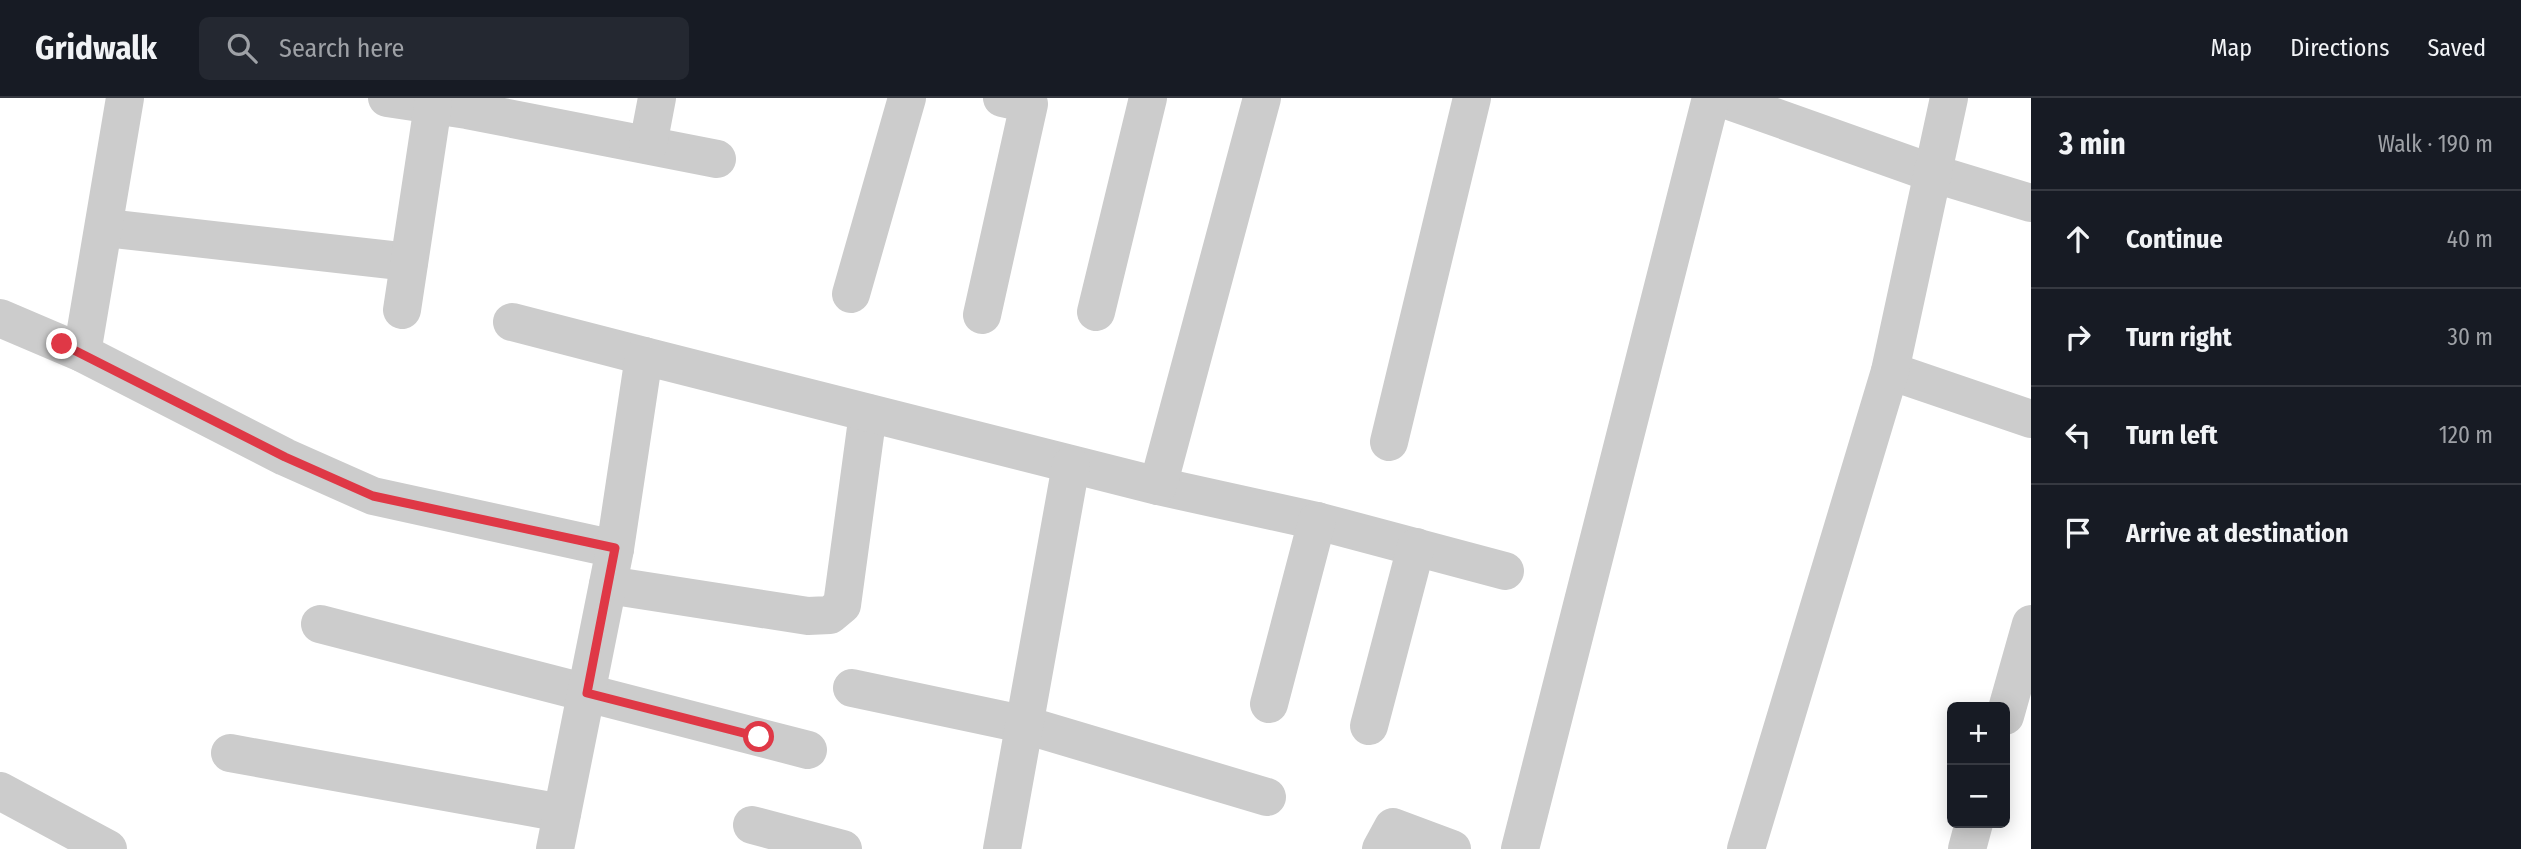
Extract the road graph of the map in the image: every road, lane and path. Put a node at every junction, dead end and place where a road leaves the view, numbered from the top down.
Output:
1 (125, 98) edge
2 (387, 98) edge
3 (657, 98) edge
4 (907, 98) edge
5 (1148, 98) edge
6 (1262, 98) edge
7 (1472, 98) edge
8 (1711, 98) edge
9 (1721, 98) edge
10 (1949, 98) edge
11 (1020, 100) edge
12 (433, 105) junction
13 (648, 145) junction
14 (717, 159) dead end
15 (1935, 174) junction
16 (2031, 203) edge
17 (106, 229) junction
18 (409, 262) junction
19 (851, 294) dead end
20 (401, 310) dead end
21 (1096, 312) dead end
22 (982, 316) dead end
23 (0, 318) edge
24 (512, 322) dead end
25 (82, 353) junction
26 (644, 356) junction
27 (1890, 371) junction
28 (868, 413) junction
29 (2031, 418) edge
30 (1389, 442) dead end
31 (1071, 465) junction
32 (1158, 486) junction
33 (1317, 521) junction
34 (1416, 547) junction
35 (612, 567) junction
36 (1505, 571) dead end
37 (320, 624) dead end
38 (2031, 624) edge
39 (852, 688) dead end
40 (587, 693) junction
41 (2009, 702) edge
42 (1269, 704) dead end
43 (1022, 724) junction
44 (1369, 726) dead end
45 (808, 750) dead end
46 (230, 753) dead end
47 (0, 791) edge
48 (1267, 797) dead end
49 (752, 825) dead end
50 (1973, 828) edge
51 (559, 831) edge
52 (108, 849) edge
53 (843, 849) edge
54 (1002, 849) edge
55 (1381, 849) edge
56 (1452, 849) edge
57 (1520, 849) edge
58 (1746, 849) edge
59 (1967, 849) edge

1 - 17 street
2 - 12 street
3 - 13 street
4 - 19 street
5 - 21 street
6 - 32 street
7 - 30 street
8 - 57 street
9 - 15 street
10 - 15 street
11 - 22 street
12 - 13 street
12 - 18 street
13 - 14 street
15 - 16 street
15 - 27 street
17 - 18 street
17 - 25 street
18 - 20 street
23 - 25 street
24 - 26 street
25 - 35 street
26 - 28 street
26 - 35 street
27 - 29 street
27 - 58 street
28 - 31 street
28 - 35 street
31 - 32 street
31 - 43 street
32 - 33 street
33 - 34 street
33 - 42 street
34 - 36 street
34 - 44 street
35 - 40 street
37 - 40 street
38 - 41 street
39 - 43 street
40 - 45 street
40 - 51 street
43 - 48 street
43 - 54 street
46 - 51 street
47 - 52 street
49 - 53 street
50 - 59 street
55 - 56 street

